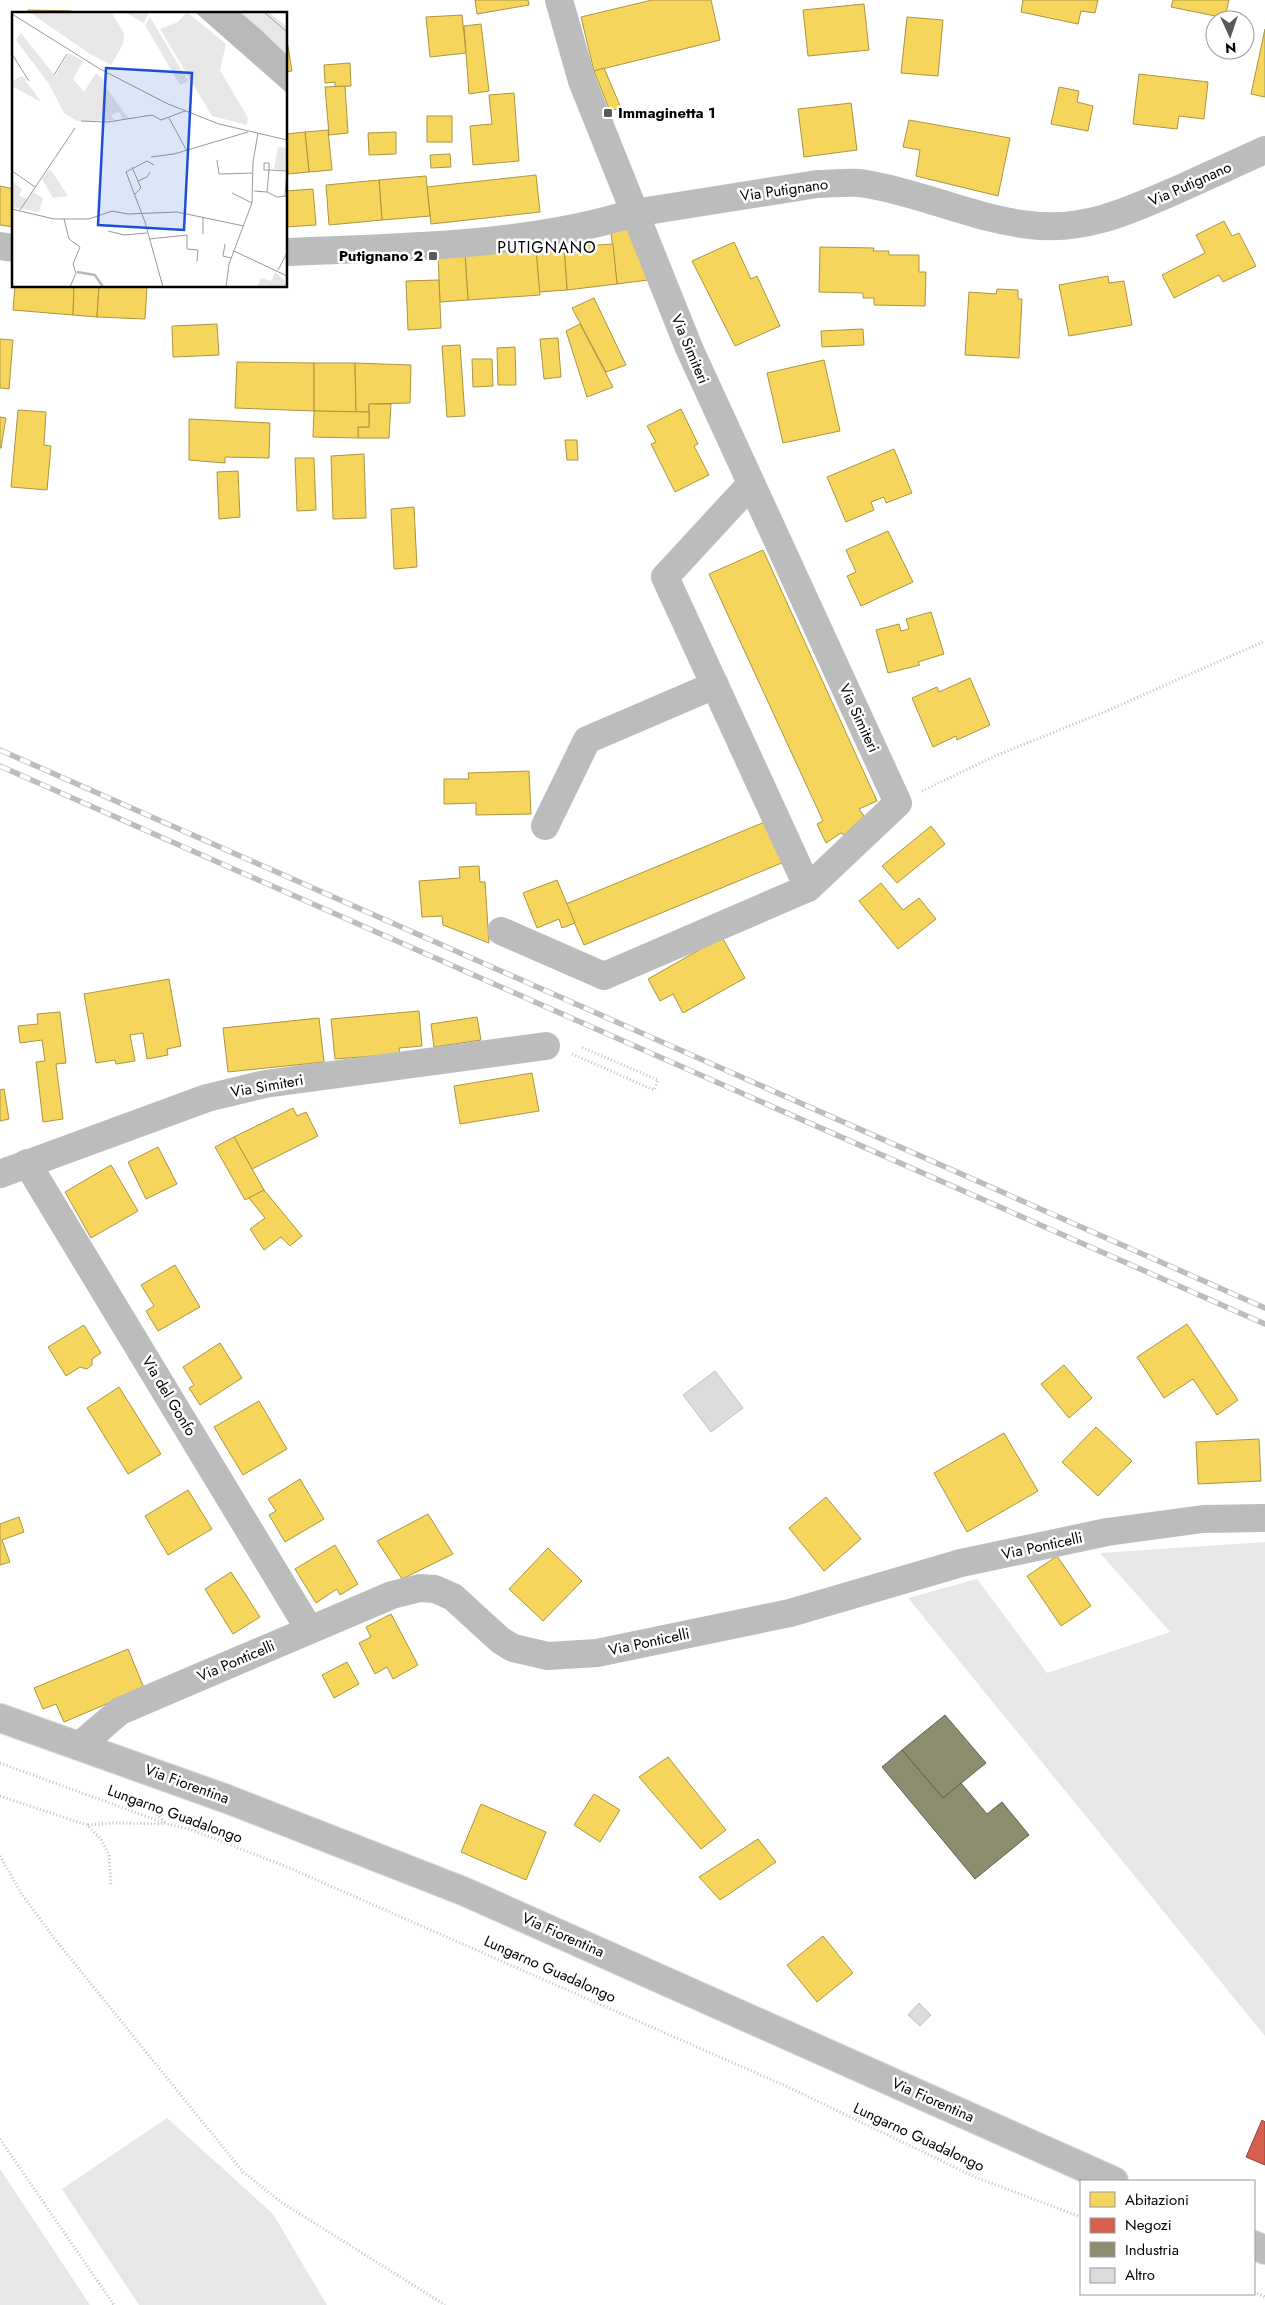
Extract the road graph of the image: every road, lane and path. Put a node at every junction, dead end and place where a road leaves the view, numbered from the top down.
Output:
1 (559, 0) edge
2 (1265, 150) edge
3 (634, 213) junction
4 (288, 252) edge
5 (751, 484) junction
6 (1265, 641) edge
7 (715, 685) junction
8 (898, 803) junction
9 (545, 826) dead end
10 (808, 888) junction
11 (501, 931) dead end
12 (546, 1046) joint
13 (581, 1047) dead end
14 (28, 1162) junction
15 (0, 1174) edge
16 (1265, 1518) edge
17 (309, 1629) junction
18 (0, 1718) edge
19 (79, 1746) junction
20 (0, 1763) edge
21 (0, 1796) edge
22 (167, 1824) junction
23 (87, 1825) junction
24 (0, 1856) edge
25 (111, 1886) dead end
26 (0, 2138) edge
27 (1112, 2180) edge
28 (1080, 2218) edge
29 (114, 2305) edge
30 (445, 2305) edge

1 - 3 street, Via Simiteri
2 - 3 street, Via Putignano
3 - 4 street, Via Putignano
3 - 5 street, Via Simiteri
5 - 7 street
5 - 8 street, Via Simiteri
6 - 8 path
7 - 9 street
7 - 10 street
8 - 10 street
10 - 11 street
12 - 13 path
12 - 14 street, Via Simiteri
14 - 15 street, Via Simiteri
14 - 17 street, Via del Gonfo
16 - 17 street, Via Ponticelli
17 - 19 street, Via Ponticelli
18 - 19 street, Via Fiorentina
19 - 27 street, Via Fiorentina
20 - 22 path, Lungarno Guadalongo
21 - 23 path
22 - 23 path
22 - 28 path, Lungarno Guadalongo
23 - 25 path
24 - 30 path
26 - 29 path

